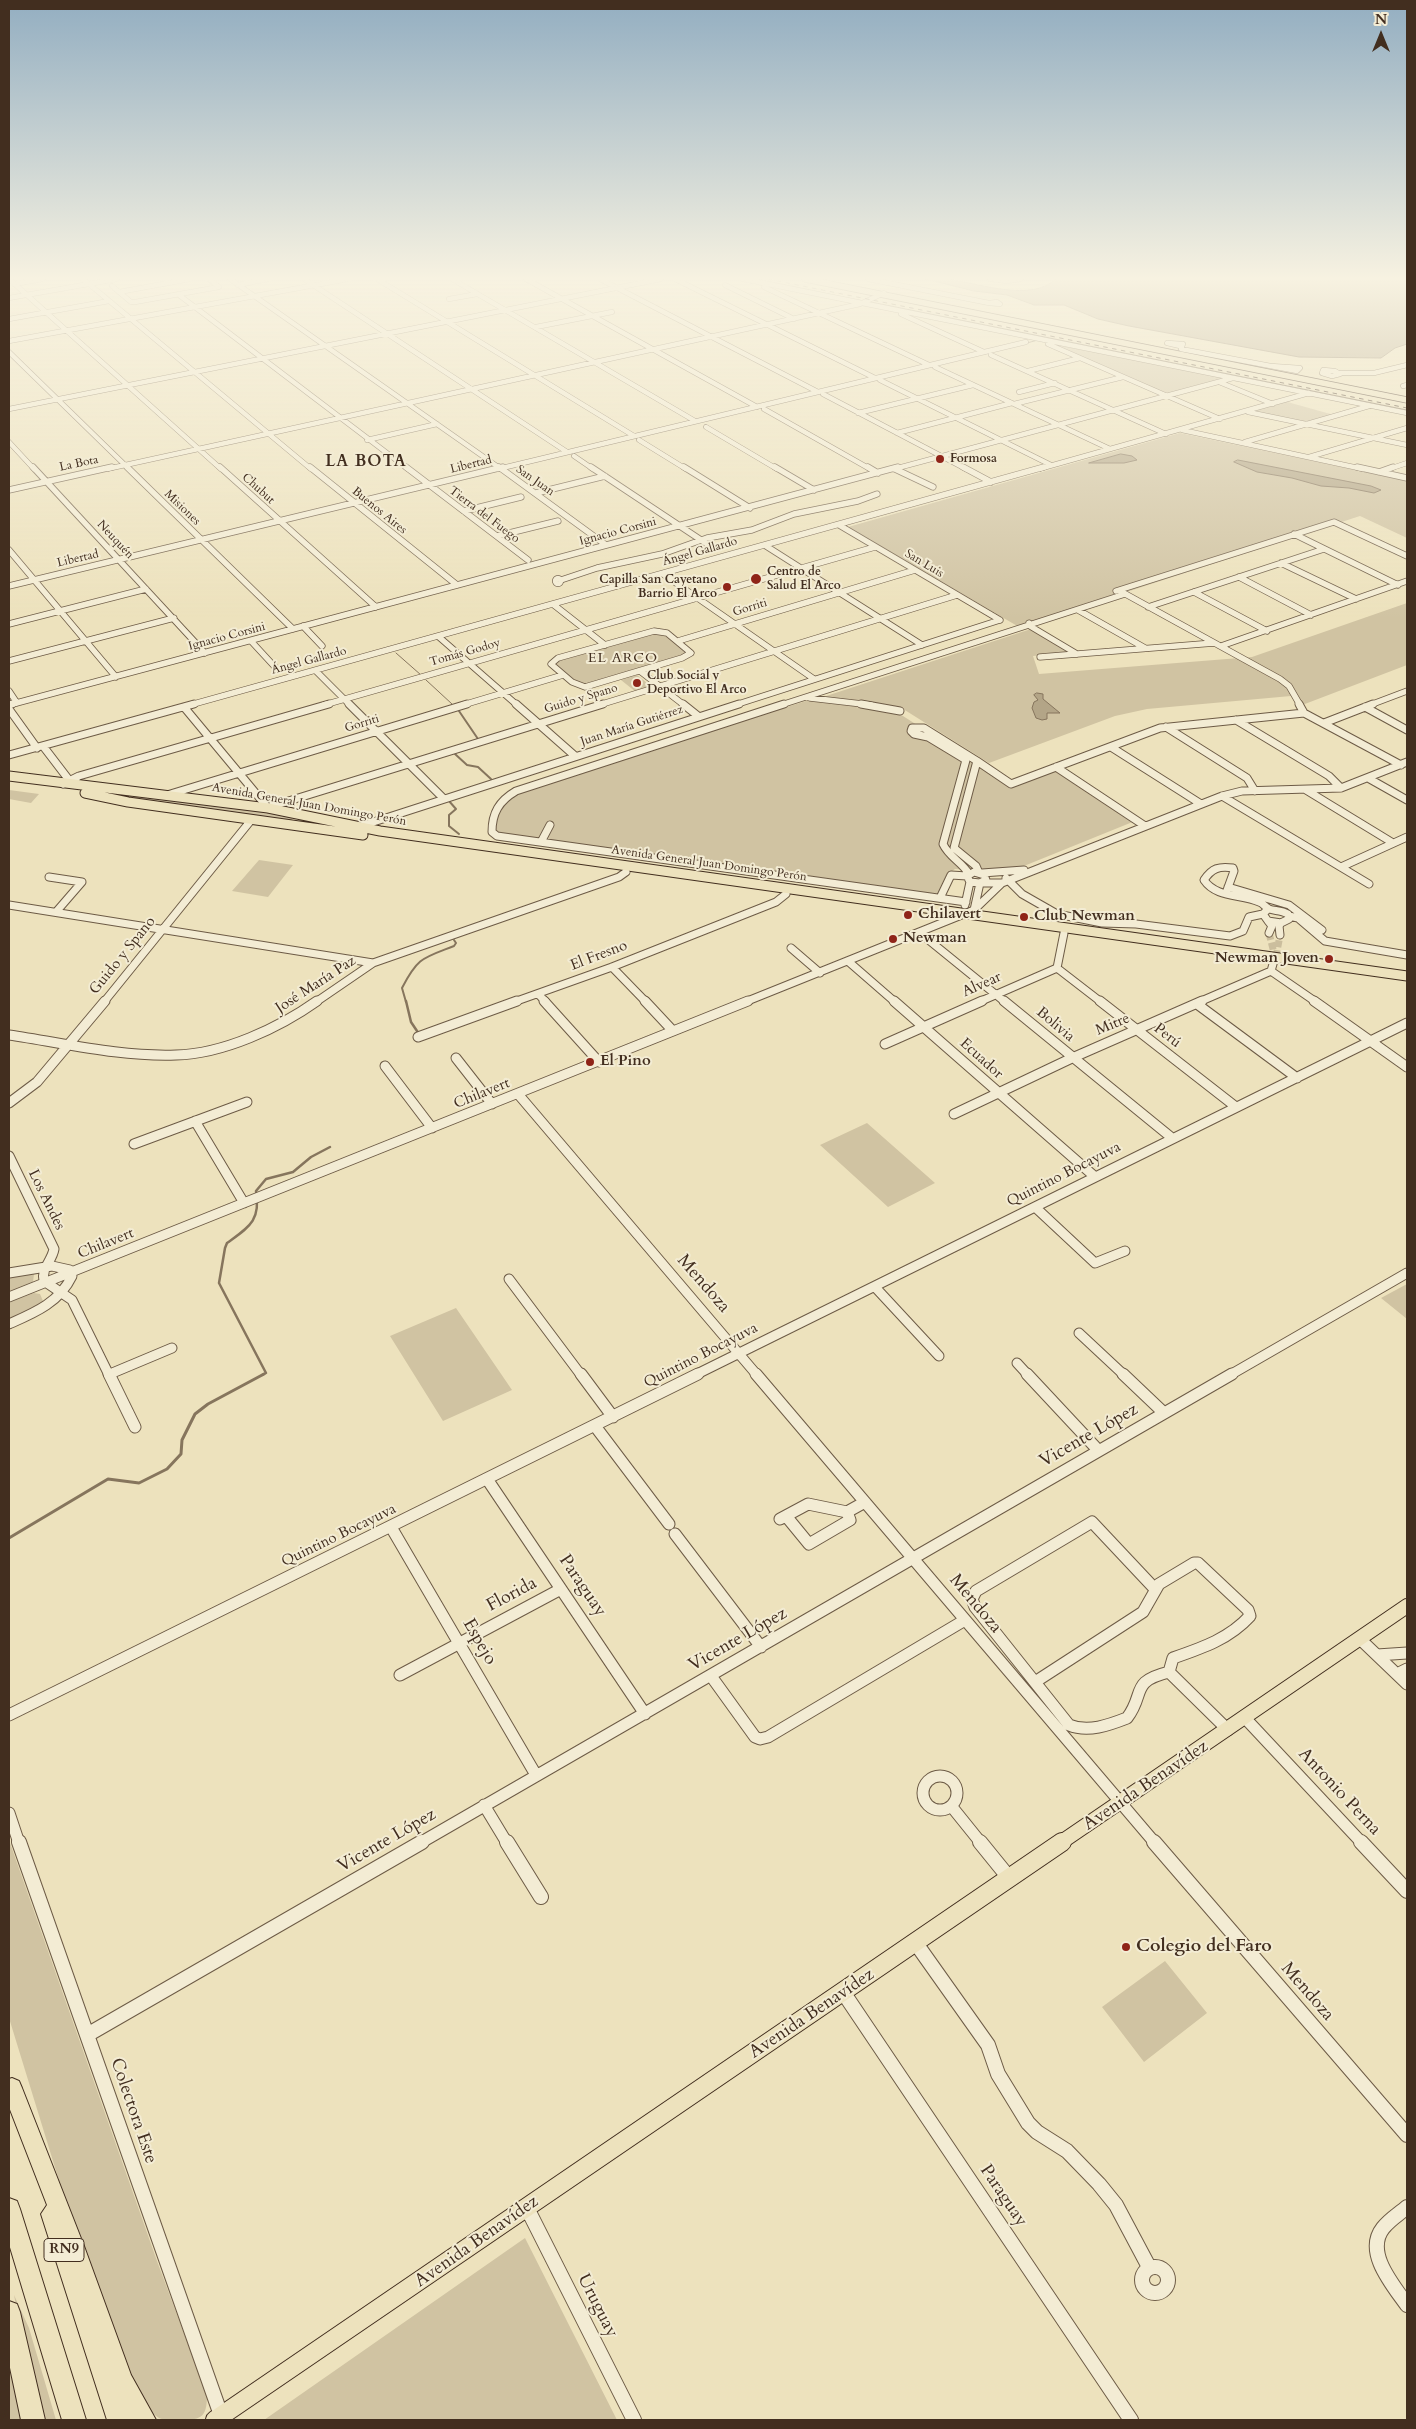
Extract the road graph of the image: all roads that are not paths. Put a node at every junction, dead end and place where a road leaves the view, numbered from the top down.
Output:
1 (50, 392) edge
2 (96, 392) edge
3 (134, 392) edge
4 (219, 392) edge
5 (305, 392) edge
6 (392, 392) edge
7 (456, 392) edge
8 (477, 392) edge
9 (562, 392) edge
10 (646, 392) edge
11 (732, 392) edge
12 (904, 392) edge
13 (941, 392) edge
14 (988, 392) edge
15 (1060, 392) edge
16 (1075, 392) edge
17 (1159, 392) edge
18 (1181, 392) edge
19 (1244, 392) edge
20 (1306, 392) edge
21 (1378, 392) edge
22 (820, 393) joint
23 (1309, 393) junction
24 (1167, 396) junction
25 (916, 398) junction
26 (1407, 399) edge
27 (58, 400) junction
28 (407, 403) junction
29 (1013, 404) junction
30 (1273, 404) junction
31 (757, 406) junction
32 (1370, 406) junction
33 (9, 409) edge
34 (764, 409) dead end
35 (1114, 410) junction
36 (1247, 411) junction
37 (858, 413) junction
38 (1407, 413) edge
39 (338, 418) junction
40 (956, 418) junction
41 (1220, 419) junction
42 (695, 421) junction
43 (1309, 423) junction
44 (437, 424) junction
45 (1058, 425) junction
46 (706, 427) dead end
47 (1407, 428) edge
48 (1180, 430) junction
49 (269, 433) junction
50 (897, 433) junction
51 (1166, 434) junction
52 (634, 436) junction
53 (1374, 438) junction
54 (367, 440) junction
55 (639, 440) dead end
56 (1000, 440) junction
57 (9, 442) edge
58 (1242, 443) junction
59 (1407, 445) edge
60 (197, 449) junction
61 (1110, 449) junction
62 (567, 452) junction
63 (574, 456) dead end
64 (941, 456) junction
65 (1308, 457) junction
66 (1407, 463) edge
67 (122, 465) junction
68 (1051, 465) junction
69 (499, 468) junction
70 (895, 469) junction
71 (1379, 472) junction
72 (878, 473) junction
73 (605, 476) junction
74 (1407, 478) edge
75 (46, 481) junction
76 (991, 482) junction
77 (429, 486) junction
78 (933, 487) dead end
79 (9, 490) edge
80 (814, 490) junction
81 (536, 492) junction
82 (877, 494) dead end
83 (521, 497) dead end
84 (354, 504) junction
85 (750, 508) junction
86 (464, 511) junction
87 (558, 521) dead end
88 (280, 522) junction
89 (839, 525) junction
90 (678, 527) junction
91 (1294, 534) junction
92 (497, 536) junction
93 (201, 540) junction
94 (699, 541) junction
95 (606, 546) junction
96 (710, 546) dead end
97 (766, 546) junction
98 (876, 547) junction
99 (1324, 549) junction
100 (9, 550) edge
101 (1407, 556) edge
102 (120, 560) junction
103 (528, 560) dead end
104 (1281, 563) junction
105 (801, 568) junction
106 (915, 570) junction
107 (663, 574) junction
108 (1239, 577) junction
109 (34, 580) junction
110 (561, 580) dead end
111 (1407, 581) edge
112 (456, 585) junction
113 (1398, 585) junction
114 (9, 586) edge
115 (146, 589) junction
116 (1118, 591) junction
117 (1194, 592) junction
118 (840, 593) junction
119 (1125, 594) junction
120 (957, 595) junction
121 (697, 598) junction
122 (1356, 599) junction
123 (554, 605) junction
124 (376, 607) junction
125 (1148, 607) junction
126 (60, 610) junction
127 (1078, 610) junction
128 (1311, 615) junction
129 (174, 618) junction
130 (880, 618) junction
131 (1000, 620) joint
132 (9, 624) edge
133 (735, 624) junction
134 (303, 626) junction
135 (1030, 626) junction
136 (293, 629) junction
137 (586, 630) junction
138 (1267, 631) junction
139 (439, 637) junction
140 (86, 641) junction
141 (250, 641) junction
142 (678, 641) junction
143 (1214, 643) junction
144 (605, 644) junction
145 (922, 645) junction
146 (322, 646) dead end
147 (1221, 646) junction
148 (1145, 648) junction
149 (774, 651) junction
150 (205, 653) junction
151 (1077, 654) junction
152 (1040, 657) dead end
153 (9, 661) edge
154 (469, 664) junction
155 (275, 667) dead end
156 (316, 671) junction
157 (640, 671) junction
158 (563, 675) junction
159 (116, 677) junction
160 (814, 680) junction
161 (660, 687) junction
162 (9, 691) edge
163 (1407, 691) edge
164 (503, 693) junction
165 (807, 698) junction
166 (344, 700) junction
167 (17, 703) junction
168 (9, 707) edge
169 (184, 707) junction
170 (1365, 708) junction
171 (900, 711) dead end
172 (1304, 713) junction
173 (698, 716) junction
174 (1236, 720) junction
175 (1324, 723) junction
176 (538, 724) junction
177 (1166, 727) junction
178 (1407, 730) edge
179 (376, 731) junction
180 (210, 738) junction
181 (40, 747) junction
182 (1111, 747) junction
183 (9, 755) edge
184 (575, 756) junction
185 (1407, 757) edge
186 (977, 761) junction
187 (1401, 763) edge
188 (408, 764) junction
189 (1056, 767) junction
190 (239, 772) junction
191 (9, 776) edge
192 (1368, 778) junction
193 (9, 782) edge
194 (66, 782) junction
195 (1339, 786) junction
196 (1254, 788) junction
197 (1306, 790) junction
198 (138, 791) junction
199 (167, 795) junction
200 (1222, 796) junction
201 (443, 798) junction
202 (1407, 800) edge
203 (128, 802) junction
204 (1198, 802) junction
205 (268, 808) junction
206 (296, 813) junction
207 (252, 820) junction
208 (287, 824) junction
209 (1142, 824) junction
210 (550, 825) dead end
211 (358, 827) junction
212 (1407, 837) edge
213 (541, 842) junction
214 (1393, 843) junction
215 (1341, 868) junction
216 (626, 872) junction
217 (981, 873) junction
218 (1003, 873) junction
219 (49, 877) dead end
220 (969, 877) junction
221 (1005, 882) junction
222 (981, 883) junction
223 (1369, 884) dead end
224 (786, 894) junction
225 (940, 898) junction
226 (966, 902) junction
227 (9, 905) edge
228 (1289, 905) junction
229 (1281, 910) junction
230 (56, 912) junction
231 (1265, 912) junction
232 (966, 913) junction
233 (1289, 916) junction
234 (1268, 921) junction
235 (1281, 923) junction
236 (163, 929) junction
237 (1322, 930) dead end
238 (920, 933) junction
239 (1064, 933) junction
240 (1270, 933) tunnel mouth
241 (1280, 935) tunnel mouth
242 (791, 948) dead end
243 (1407, 955) edge
244 (849, 962) junction
245 (372, 963) junction
246 (1273, 964) junction
247 (612, 966) junction
248 (1057, 968) junction
249 (820, 973) junction
250 (1407, 976) edge
251 (1407, 982) edge
252 (538, 994) junction
253 (997, 995) junction
254 (1197, 1004) junction
255 (1407, 1023) edge
256 (924, 1027) junction
257 (1136, 1030) junction
258 (673, 1031) junction
259 (9, 1034) edge
260 (418, 1037) dead end
261 (1370, 1042) junction
262 (885, 1044) dead end
263 (70, 1045) junction
264 (456, 1058) dead end
265 (1072, 1058) junction
266 (599, 1062) junction
267 (385, 1066) dead end
268 (1407, 1067) edge
269 (1297, 1078) junction
270 (998, 1092) junction
271 (518, 1094) junction
272 (247, 1102) dead end
273 (9, 1103) edge
274 (492, 1104) junction
275 (1236, 1107) junction
276 (954, 1114) dead end
277 (195, 1121) junction
278 (432, 1128) junction
279 (1172, 1138) junction
280 (134, 1144) dead end
281 (9, 1156) edge
282 (1094, 1176) junction
283 (249, 1202) junction
284 (1035, 1207) junction
285 (1125, 1251) dead end
286 (47, 1265) junction
287 (9, 1273) edge
288 (71, 1273) junction
289 (1407, 1273) edge
290 (509, 1279) dead end
291 (46, 1282) junction
292 (875, 1287) junction
293 (61, 1294) junction
294 (9, 1297) edge
295 (9, 1324) edge
296 (1079, 1333) dead end
297 (172, 1348) dead end
298 (740, 1353) junction
299 (939, 1356) dead end
300 (1017, 1363) dead end
301 (110, 1374) junction
302 (1164, 1412) junction
303 (613, 1417) junction
304 (595, 1426) junction
305 (135, 1427) dead end
306 (1098, 1450) junction
307 (488, 1480) junction
308 (865, 1502) junction
309 (847, 1512) junction
310 (669, 1524) dead end
311 (391, 1527) junction
312 (675, 1534) dead end
313 (912, 1558) junction
314 (561, 1588) junction
315 (1155, 1589) junction
316 (1407, 1606) edge
317 (965, 1620) junction
318 (1360, 1639) junction
319 (459, 1644) junction
320 (761, 1647) junction
321 (1407, 1653) edge
322 (1377, 1655) junction
323 (1169, 1672) junction
324 (1402, 1672) edge
325 (400, 1675) dead end
326 (711, 1676) junction
327 (1035, 1682) junction
328 (1407, 1684) edge
329 (645, 1714) junction
330 (9, 1715) edge
331 (1245, 1718) junction
332 (1228, 1730) junction
333 (536, 1775) junction
334 (1121, 1803) junction
335 (484, 1805) junction
336 (952, 1807) dead end
337 (9, 1812) edge
338 (1010, 1878) junction
339 (1407, 1891) edge
340 (541, 1897) dead end
341 (915, 1942) junction
342 (843, 1992) junction
343 (87, 2035) junction
344 (10, 2084) edge
345 (1407, 2135) edge
346 (1407, 2207) edge
347 (527, 2208) junction
348 (9, 2209) edge
349 (1149, 2267) dead end
350 (1407, 2305) edge
351 (9, 2312) edge
352 (220, 2419) edge
353 (33, 2420) edge
354 (74, 2420) edge
355 (119, 2420) edge
356 (144, 2420) edge
357 (634, 2420) edge
358 (1131, 2420) edge

1 - 27 street, Misiones
2 - 27 street
3 - 60 street, Chubut
4 - 49 street, Buenos Aires
5 - 39 street, Tierra del Fuego
6 - 28 street, San Juan
7 - 28 street, La Bota
8 - 62 street
9 - 52 street
10 - 42 street
11 - 31 street
12 - 25 street
13 - 25 street
14 - 29 street
15 - 29 street
16 - 35 street
17 - 24 street
18 - 24 street, Ignacio Corsini
19 - 30 street
20 - 23 street
21 - 26 main road
22 - 31 street, Libertad
22 - 37 street
23 - 30 street, Ángel Gallardo
23 - 32 street
24 - 35 street, Ignacio Corsini
24 - 41 street
25 - 37 street
25 - 40 street
27 - 33 street
27 - 67 street, Misiones
28 - 39 street, La Bota
28 - 44 street, San Juan
29 - 40 street
29 - 45 street
30 - 36 street, Ángel Gallardo
31 - 42 street, Libertad
32 - 38 street
32 - 43 street
34 - 72 street
35 - 45 street, Ignacio Corsini
35 - 51 street
36 - 41 street, Ángel Gallardo
36 - 43 street
37 - 50 street
39 - 49 street, La Bota
39 - 54 street, Tierra del Fuego
40 - 50 street
40 - 56 street
41 - 48 street, Ángel Gallardo
42 - 52 street, Libertad
43 - 53 street
43 - 58 street
44 - 54 street
44 - 69 street, San Juan
45 - 56 street, Ignacio Corsini
45 - 61 street
46 - 80 street
47 - 53 street
48 - 51 street, Ángel Gallardo
48 - 58 street
49 - 60 street, La Bota
49 - 84 street, Buenos Aires
50 - 64 street
51 - 61 street, Ángel Gallardo
52 - 62 street, Libertad
53 - 59 street
53 - 65 street
54 - 77 street, Tierra del Fuego
55 - 85 street
56 - 64 street, Ignacio Corsini
56 - 68 street
57 - 75 street, Neuquén
58 - 65 street
60 - 67 street, La Bota
60 - 88 street, Chubut
61 - 68 street, Ángel Gallardo
62 - 69 street, Libertad
63 - 73 street
64 - 70 street, Ignacio Corsini
64 - 76 street
65 - 71 street
66 - 71 street
67 - 75 street, La Bota
67 - 93 street, Misiones
68 - 76 street, Ángel Gallardo
69 - 77 street, Libertad
69 - 81 street, San Juan
70 - 72 street, Ignacio Corsini
70 - 78 street
71 - 74 street
72 - 80 street, Ignacio Corsini
73 - 81 street
73 - 90 street
75 - 79 street, La Bota
75 - 102 street, Neuquén
76 - 89 street, Ángel Gallardo
77 - 84 street, Libertad
77 - 86 street, Tierra del Fuego
80 - 85 street, Ignacio Corsini
81 - 95 street, San Juan
82 - 94 street
83 - 86 street
84 - 88 street, Libertad
84 - 112 street, Buenos Aires
85 - 90 street, Ignacio Corsini
86 - 92 street, Tierra del Fuego
87 - 92 street
88 - 93 street, Libertad
88 - 124 street, Chubut
89 - 97 street, Ángel Gallardo
89 - 98 street, San Luis
90 - 94 street
90 - 95 street, Ignacio Corsini
91 - 99 street
91 - 101 street
91 - 116 street
92 - 103 street, Tierra del Fuego
93 - 102 street, Libertad
93 - 136 street, Misiones
94 - 96 street
94 - 110 street
95 - 112 street, Ignacio Corsini
97 - 105 street
97 - 107 street, Ángel Gallardo
98 - 105 street, Tomás Godoy
98 - 106 street, San Luis
99 - 104 street
99 - 113 street
100 - 109 street
102 - 109 street, Libertad
102 - 115 street, Neuquén
104 - 108 street
104 - 122 street
105 - 118 street
105 - 121 street, Tomás Godoy
106 - 118 street, Gorriti
106 - 120 street, San Luis
107 - 121 street
107 - 123 street, Ángel Gallardo
108 - 117 street
108 - 128 street
109 - 114 street, Libertad
109 - 126 street
111 - 113 street
112 - 124 street, Ignacio Corsini
113 - 122 street
115 - 126 street
115 - 129 street, Neuquén
116 - 119 street
116 - 135 street
117 - 125 street
117 - 138 street
118 - 130 street
118 - 133 street, Gorriti
119 - 125 street
119 - 127 street
120 - 130 street, Guido y Spano
120 - 131 street, San Luis
121 - 133 street
121 - 137 street, Tomás Godoy
122 - 128 street
123 - 137 street
123 - 139 street, Ángel Gallardo
124 - 134 street, Ignacio Corsini
125 - 143 street
126 - 132 street
126 - 140 street
127 - 135 street
127 - 148 street
128 - 138 street
129 - 140 street
129 - 150 street, Neuquén
130 - 145 street
130 - 149 street, Guido y Spano
131 - 145 street, Juan María Gutiérrez
133 - 142 street, Gorriti
133 - 149 street
134 - 136 street, Ignacio Corsini
134 - 146 street
135 - 151 street
135 - 165 street
136 - 141 street, Ignacio Corsini
137 - 144 street
137 - 154 street, Tomás Godoy
138 - 147 street
139 - 154 street
139 - 156 street, Ángel Gallardo
140 - 153 street
140 - 159 street
141 - 150 street, Ignacio Corsini
141 - 155 street
142 - 144 street
142 - 157 street
143 - 147 street
143 - 148 street
144 - 158 street
145 - 160 street, Juan María Gutiérrez
147 - 172 street
148 - 151 street
149 - 160 street
149 - 161 street, Guido y Spano
150 - 159 street, Ignacio Corsini
151 - 152 street
154 - 164 street
154 - 166 street, Tomás Godoy
156 - 166 street
156 - 169 street, Ángel Gallardo
157 - 158 street
157 - 161 street
158 - 164 street, Gorriti
159 - 167 street, Ignacio Corsini
160 - 173 street, Juan María Gutiérrez
161 - 173 street
161 - 176 street, Guido y Spano
162 - 167 street
163 - 170 street
164 - 176 street
164 - 179 street, Gorriti
165 - 171 street
165 - 213 street
166 - 179 street
166 - 180 street, Tomás Godoy
167 - 168 street, Ignacio Corsini
168 - 181 street
169 - 180 street
169 - 181 street, Ángel Gallardo
170 - 175 street
170 - 178 street
172 - 174 street
172 - 175 street
173 - 184 street, Juan María Gutiérrez
174 - 177 street
174 - 195 street
175 - 187 street
176 - 184 street
176 - 188 street, Guido y Spano
177 - 182 street
177 - 196 street
179 - 188 street
179 - 190 street, Gorriti
180 - 190 street
180 - 194 street, Tomás Godoy
181 - 183 street, Ángel Gallardo
181 - 194 street
182 - 189 street
182 - 204 street
184 - 201 street, Juan María Gutiérrez
185 - 187 street
186 - 189 street
186 - 217 street
186 - 220 street
187 - 192 street
187 - 195 street
188 - 201 street
188 - 205 street, Guido y Spano
189 - 209 street
190 - 199 street, Gorriti
190 - 205 street
191 - 194 main road, Avenida General Juan Domingo Perón
192 - 195 street
192 - 202 street
193 - 203 main road, Avenida General Juan Domingo Perón
194 - 198 main road, Avenida General Juan Domingo Perón
195 - 196 street
195 - 197 street
196 - 197 street
196 - 200 street
196 - 204 street
197 - 214 street
198 - 199 main road, Avenida General Juan Domingo Perón
198 - 203 main road
199 - 205 main road, Avenida General Juan Domingo Perón
200 - 204 street
200 - 215 street
201 - 211 street, Juan María Gutiérrez
203 - 207 main road, Avenida General Juan Domingo Perón
204 - 209 street
205 - 206 main road, Avenida General Juan Domingo Perón
206 - 208 main road
206 - 211 main road, Avenida General Juan Domingo Perón
207 - 208 main road, Avenida General Juan Domingo Perón
207 - 236 street, Guido y Spano
208 - 216 main road, Avenida General Juan Domingo Perón
209 - 218 street
209 - 221 street
210 - 213 street
211 - 232 main road, Avenida General Juan Domingo Perón
212 - 214 street
213 - 225 street
214 - 215 street
215 - 223 street
216 - 224 main road, Avenida General Juan Domingo Perón
216 - 245 street, José María Paz
217 - 218 street
217 - 220 street
217 - 222 street
218 - 221 street
219 - 230 street
220 - 222 street
220 - 225 street
220 - 226 street
221 - 222 street
221 - 231 street
221 - 232 street
222 - 232 street
224 - 232 main road, Avenida General Juan Domingo Perón
224 - 247 street, El Fresno
225 - 226 street
226 - 232 street
227 - 230 street
228 - 229 street
228 - 231 street
228 - 237 street
229 - 231 street
229 - 233 street
230 - 236 street
231 - 234 street
232 - 238 street, Chilavert
232 - 239 main road, Avenida General Juan Domingo Perón
232 - 246 main road, Avenida General Juan Domingo Perón
233 - 235 street
233 - 243 street
234 - 235 street
234 - 240 street
235 - 241 street
236 - 245 street
236 - 263 street, Guido y Spano
238 - 244 street, Chilavert
238 - 253 street, Bolivia
239 - 246 main road, Avenida General Juan Domingo Perón
239 - 248 street
242 - 249 street
244 - 249 street, Chilavert
244 - 256 street, Ecuador
245 - 263 street, José María Paz
246 - 250 main road, Avenida General Juan Domingo Perón
246 - 251 main road, Avenida General Juan Domingo Perón
246 - 254 street, Mitre
246 - 261 street
247 - 252 street, El Fresno
247 - 258 street
248 - 253 street, Alvear
248 - 257 street, Perú
249 - 258 street, Chilavert
252 - 260 street, El Fresno
252 - 266 street
253 - 256 street, Alvear
253 - 265 street, Bolivia
254 - 257 street, Mitre
254 - 269 street
255 - 261 street, Quintino Bocayuva
256 - 262 street, Alvear
256 - 270 street, Ecuador
257 - 265 street, Mitre
257 - 275 street, Perú
258 - 266 street, Chilavert
259 - 263 street, José María Paz
261 - 268 street
261 - 269 street, Quintino Bocayuva
263 - 273 street, Guido y Spano
264 - 274 street
265 - 270 street, Mitre
265 - 279 street, Bolivia
266 - 271 street, Chilavert
267 - 278 street
269 - 275 street, Quintino Bocayuva
270 - 276 street, Mitre
270 - 282 street, Ecuador
271 - 274 street, Chilavert
271 - 298 street, Mendoza
272 - 277 street
274 - 278 street, Chilavert
275 - 279 street, Quintino Bocayuva
277 - 280 street
277 - 283 street
278 - 283 street, Chilavert
279 - 282 street, Quintino Bocayuva
281 - 286 street, Los Andes
282 - 284 street, Quintino Bocayuva
283 - 288 street, Chilavert
284 - 285 street
284 - 292 street, Quintino Bocayuva
286 - 287 street
286 - 288 street
286 - 291 street, Los Andes
288 - 291 street, Chilavert
288 - 293 street
289 - 302 street, Vicente López
290 - 303 street
291 - 293 street
291 - 294 street, Chilavert
292 - 298 street, Quintino Bocayuva
292 - 299 street
293 - 295 street
293 - 301 street
296 - 302 street
297 - 301 street
298 - 303 street, Quintino Bocayuva
298 - 308 street, Mendoza
300 - 306 street
301 - 305 street
302 - 306 street, Vicente López
303 - 304 street, Quintino Bocayuva
304 - 307 street, Quintino Bocayuva
304 - 310 street
306 - 313 street, Vicente López
307 - 311 street, Quintino Bocayuva
307 - 314 street, Paraguay
308 - 309 street
308 - 313 street, Mendoza
309 - 309 street
311 - 319 street, Espejo
311 - 330 street, Quintino Bocayuva
312 - 320 street
313 - 317 street, Mendoza
313 - 320 street, Vicente López
314 - 319 street, Florida
314 - 329 street, Paraguay
315 - 323 street
315 - 327 street
315 - 327 street
316 - 318 main road, Avenida Benavídez
317 - 326 street
317 - 334 street, Mendoza
318 - 322 street
318 - 331 main road, Avenida Benavídez
319 - 325 street, Florida
319 - 333 street, Espejo
320 - 326 street, Vicente López
321 - 322 street
322 - 324 street
323 - 327 street
323 - 332 street
324 - 328 street
326 - 329 street, Vicente López
329 - 333 street, Vicente López
331 - 332 main road, Avenida Benavídez
331 - 339 street, Antonio Perna
332 - 334 main road, Avenida Benavídez
333 - 335 street, Vicente López
334 - 338 main road, Avenida Benavídez
334 - 345 street, Mendoza
335 - 340 street
335 - 343 street, Vicente López
336 - 338 street
337 - 343 street, Colectora Este
338 - 341 main road, Avenida Benavídez
341 - 342 main road, Avenida Benavídez
341 - 349 street
342 - 347 main road, Avenida Benavídez
342 - 358 street, Paraguay
343 - 352 street, Colectora Este
344 - 355 highway, RN9
344 - 356 highway
346 - 350 street
347 - 352 main road, Avenida Benavídez
347 - 357 street, Uruguay
348 - 354 highway, RN9
351 - 353 highway

